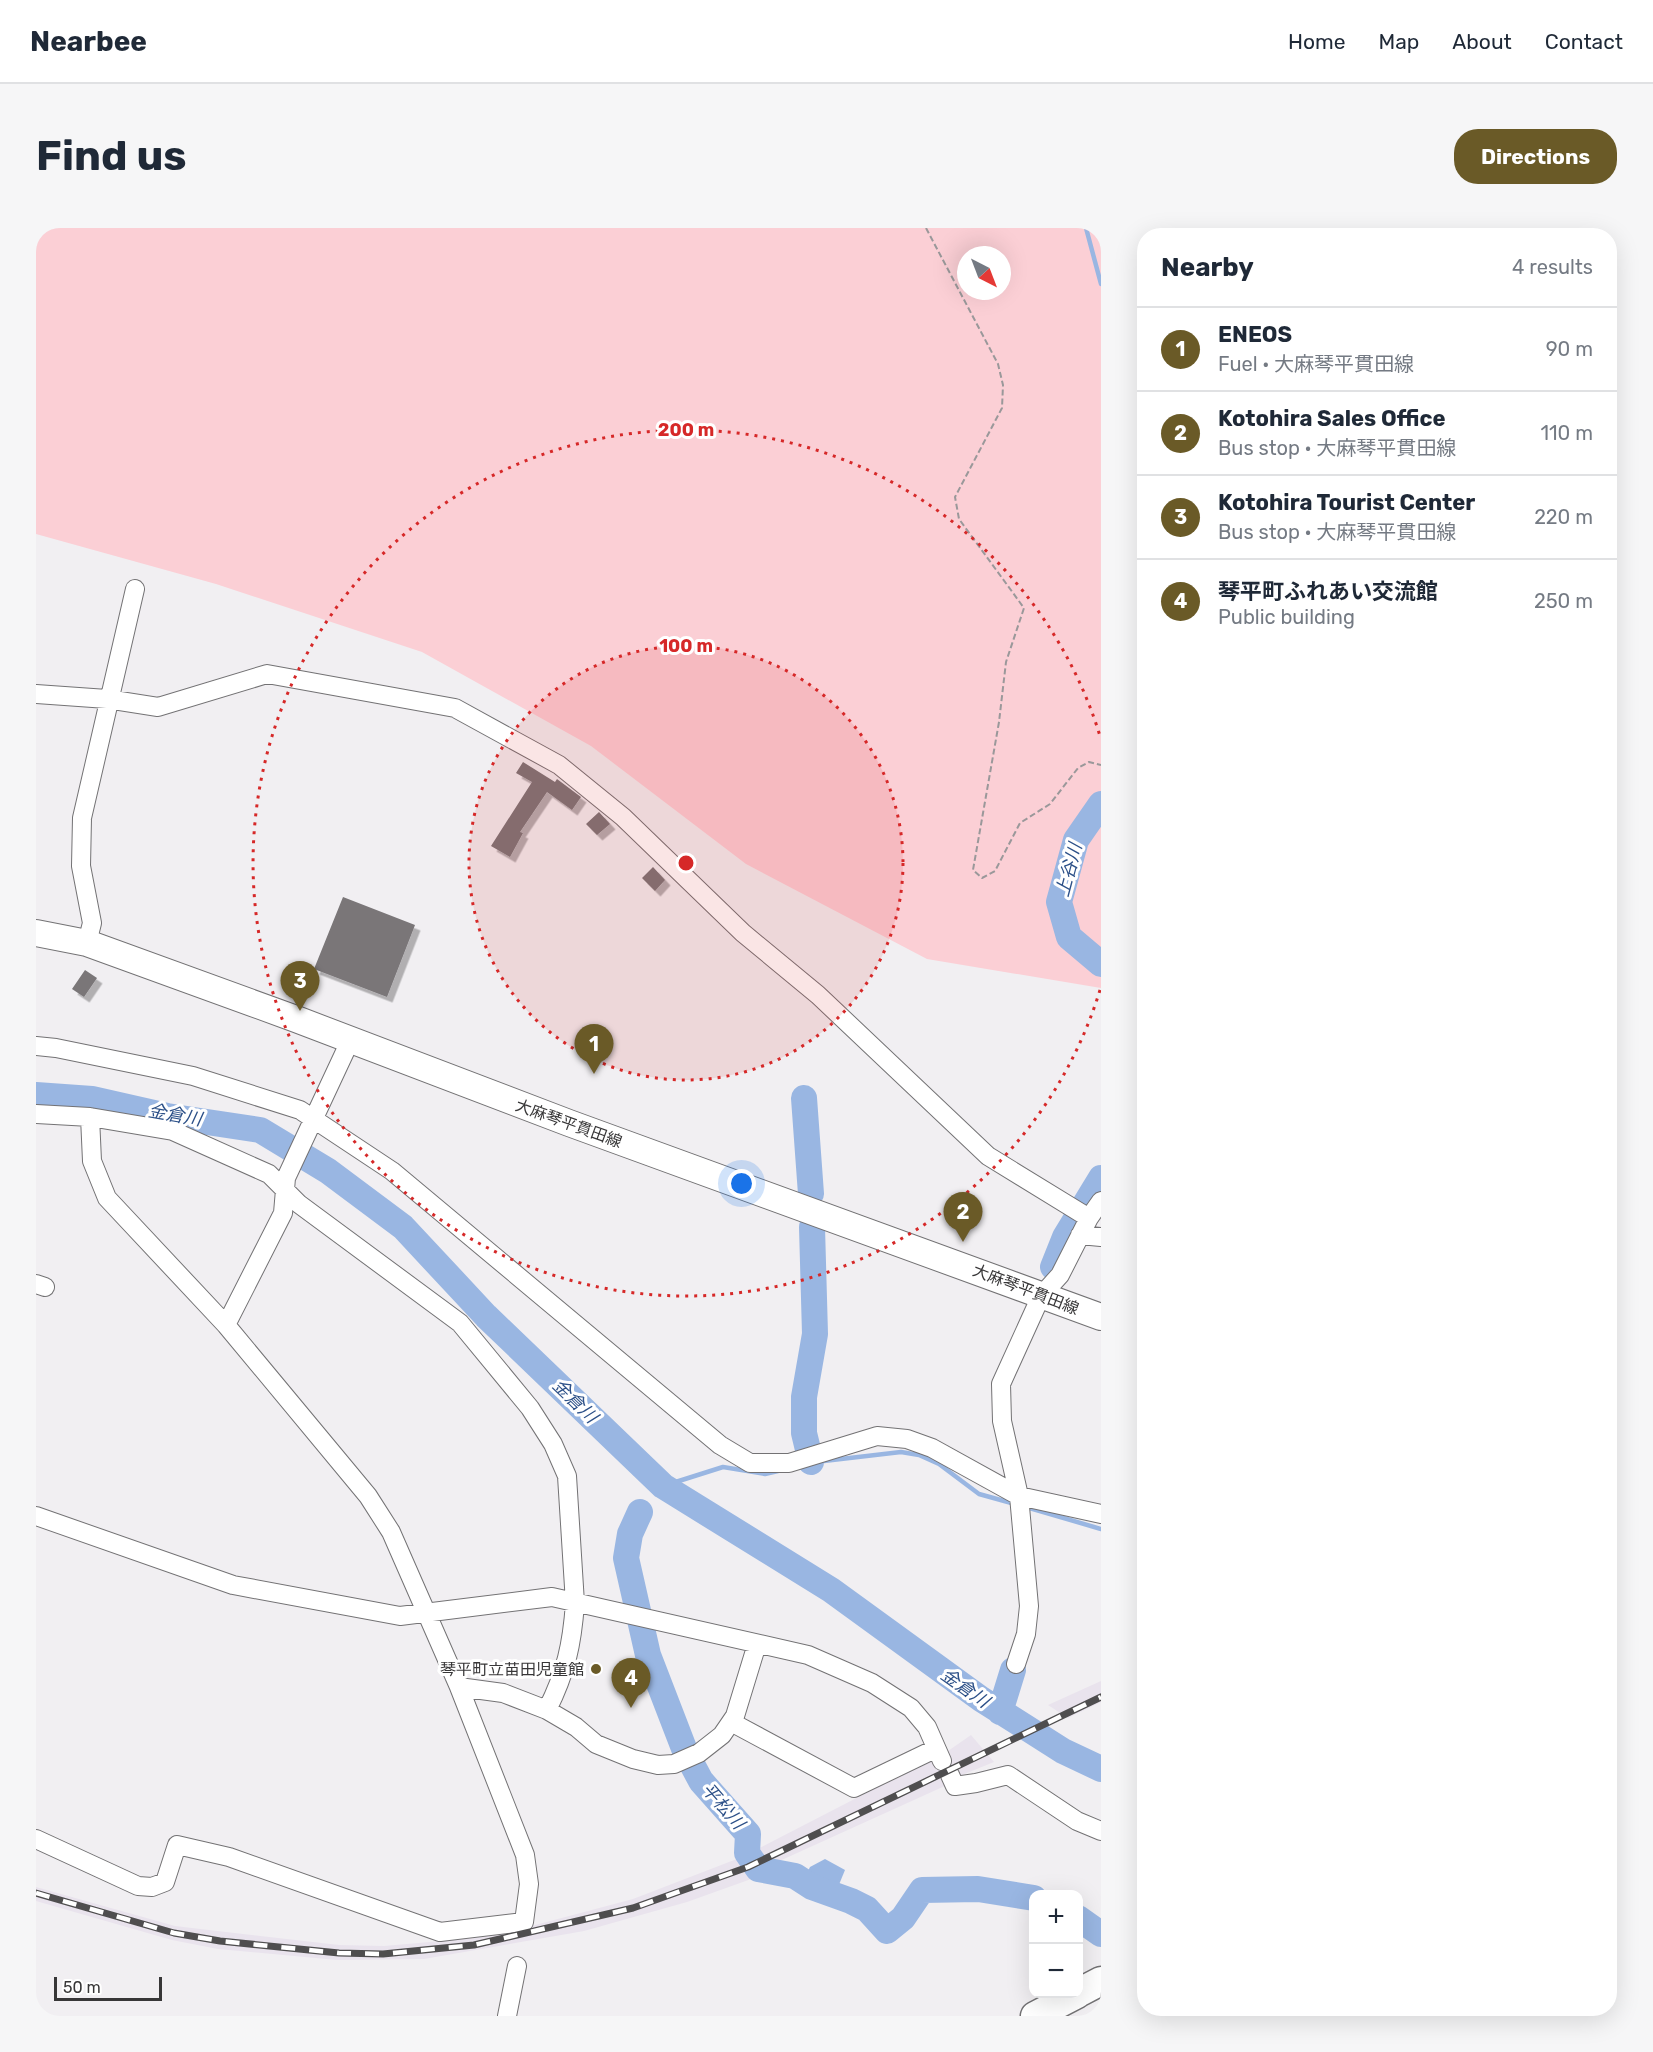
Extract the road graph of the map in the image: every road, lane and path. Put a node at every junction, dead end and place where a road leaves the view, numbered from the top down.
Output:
1 (926, 228) edge
2 (135, 589) dead end
3 (36, 694) edge
4 (107, 699) junction
5 (1101, 765) edge
6 (36, 933) edge
7 (87, 943) junction
8 (350, 1041) junction
9 (36, 1046) edge
10 (36, 1114) edge
11 (90, 1117) junction
12 (313, 1123) junction
13 (285, 1182) junction
14 (1101, 1201) edge
15 (1089, 1218) junction
16 (1080, 1235) junction
17 (1101, 1237) edge
18 (1041, 1296) junction
19 (1101, 1317) edge
20 (226, 1324) junction
21 (1019, 1496) junction
22 (1101, 1515) edge
23 (36, 1516) edge
24 (575, 1603) junction
25 (427, 1614) junction
26 (757, 1644) junction
27 (1016, 1664) dead end
28 (459, 1687) junction
29 (547, 1710) junction
30 (731, 1722) junction
31 (942, 1762) junction
32 (1101, 1831) edge
33 (36, 1839) edge
34 (517, 1966) dead end
35 (1101, 1981) edge
36 (1083, 1990) edge
37 (1069, 1998) edge
38 (507, 2016) edge
39 (1035, 2016) edge

1 - 5 path
2 - 4 street
3 - 4 street
4 - 7 street
4 - 15 street
6 - 7 main road, 大麻琴平貫田線
7 - 8 main road, 大麻琴平貫田線
8 - 12 street
8 - 18 main road, 大麻琴平貫田線
9 - 12 street
10 - 11 street
11 - 13 street
11 - 20 street
12 - 13 street
12 - 21 street
13 - 20 street
13 - 24 street
14 - 15 street
15 - 16 street
16 - 17 street
16 - 18 street
18 - 19 main road, 大麻琴平貫田線
18 - 21 street
20 - 25 street
21 - 22 street
21 - 27 street
23 - 25 street
24 - 25 street
24 - 26 street
24 - 29 street
25 - 28 street
26 - 30 street
26 - 31 street
28 - 29 street
28 - 33 street
29 - 30 street
30 - 31 street
31 - 32 street
34 - 38 street
35 - 36 highway
37 - 39 highway

